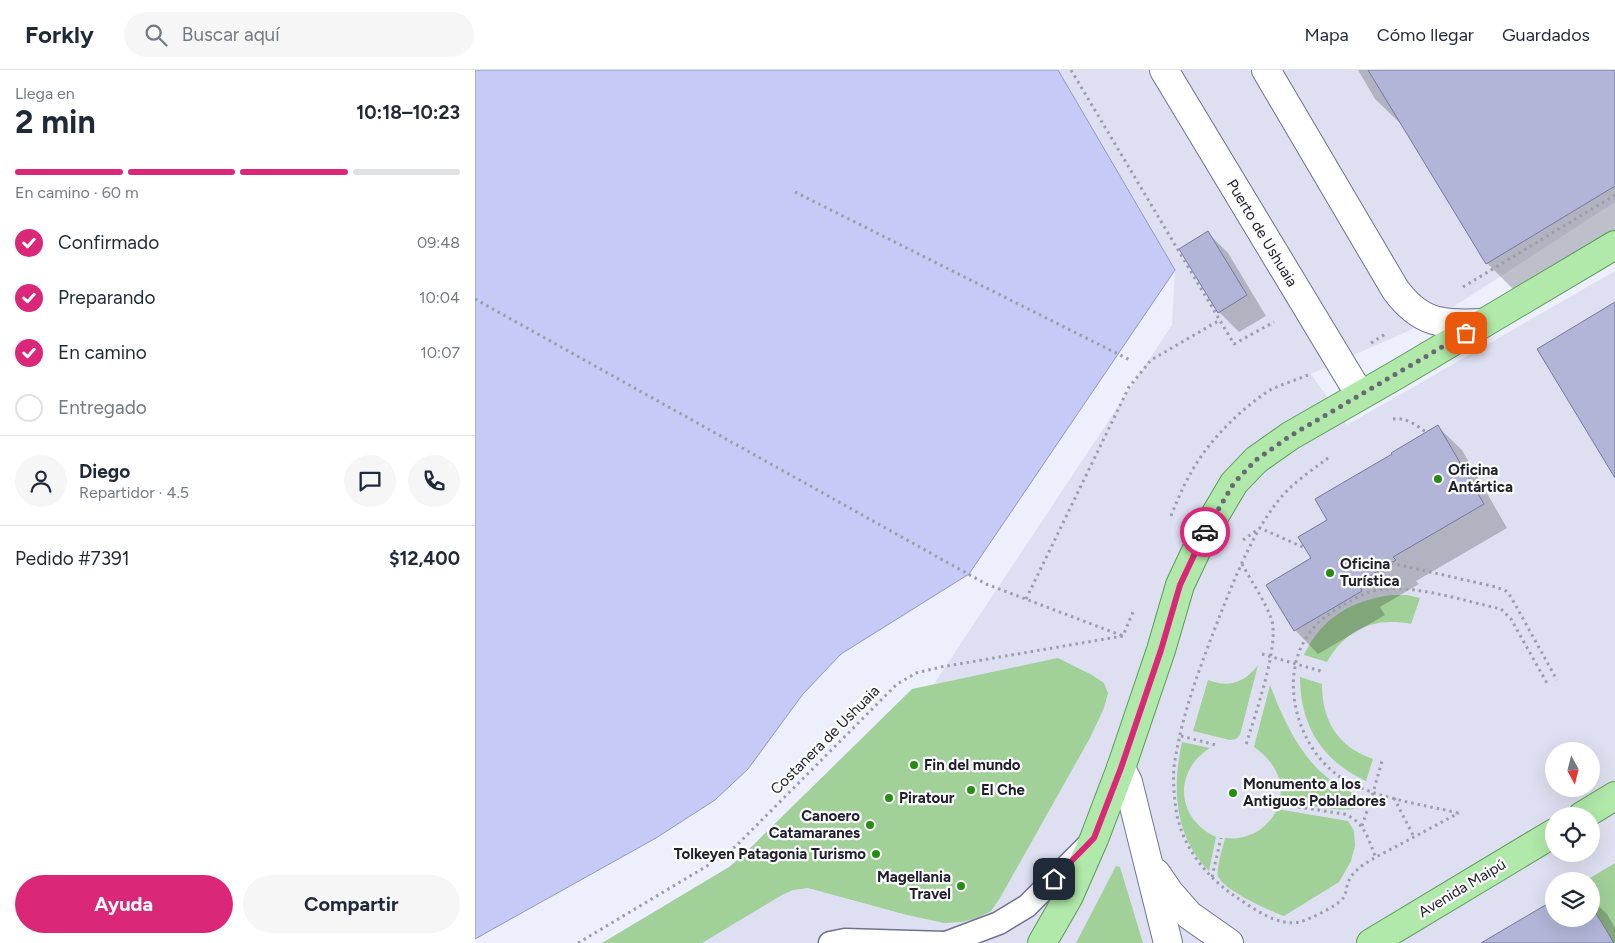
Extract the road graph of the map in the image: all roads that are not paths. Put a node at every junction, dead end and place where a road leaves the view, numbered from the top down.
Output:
1 (1164, 70) edge
2 (1266, 70) edge
3 (1615, 244) edge
4 (1483, 323) junction
5 (1360, 395) junction
6 (1121, 768) junction
7 (1615, 796) edge
8 (1597, 807) edge
9 (1094, 838) junction
10 (1545, 838) edge
11 (1149, 864) junction
12 (830, 943) edge
13 (945, 943) edge
14 (1042, 943) edge
15 (1168, 943) edge
16 (1229, 943) edge
17 (1371, 943) edge

1 - 5 street, Puerto de Ushuaia
2 - 4 street
3 - 4 main road
4 - 5 main road
5 - 6 main road
6 - 9 main road
6 - 11 street
7 - 8 main road
9 - 13 lane
9 - 14 main road
10 - 17 main road, Avenida Maipú
11 - 15 street
11 - 16 street
12 - 13 lane

